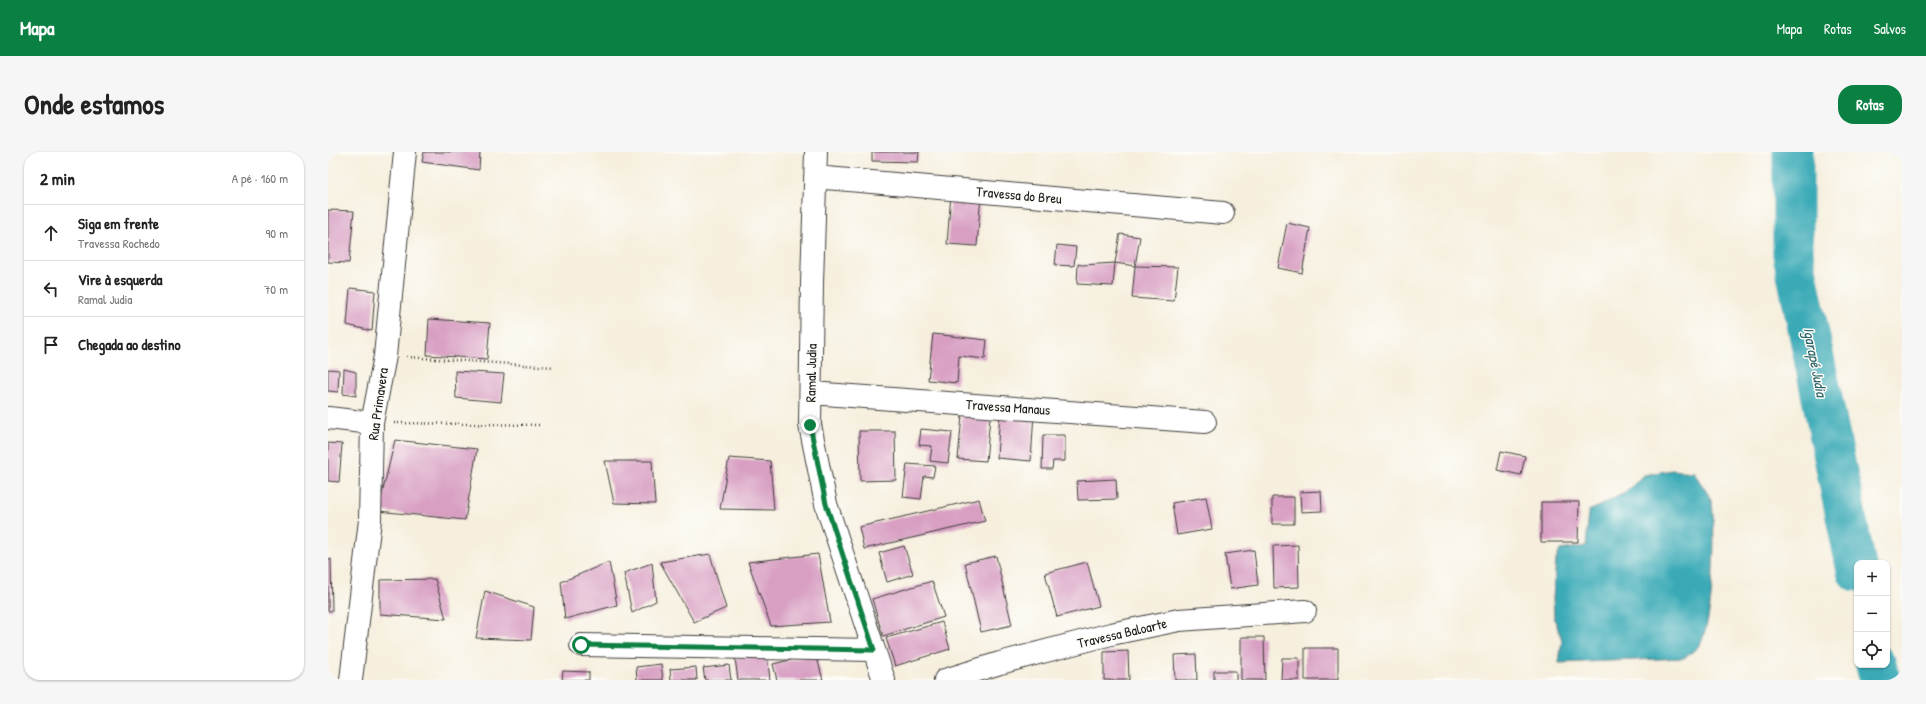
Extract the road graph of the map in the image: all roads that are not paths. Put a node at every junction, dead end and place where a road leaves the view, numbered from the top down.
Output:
1 (405, 152) edge
2 (816, 152) edge
3 (815, 177) junction
4 (1223, 213) dead end
5 (811, 393) junction
6 (328, 418) edge
7 (1205, 422) dead end
8 (372, 423) junction
9 (1304, 611) dead end
10 (581, 645) dead end
11 (874, 650) junction
12 (351, 680) edge
13 (884, 680) edge
14 (945, 680) edge

1 - 8 street, Rua Primavera
2 - 3 street, Ramal Judia
3 - 4 street, Travessa do Breu
3 - 5 street, Ramal Judia
5 - 7 street, Travessa Manaus
5 - 11 street, Ramal Judia
6 - 8 street
8 - 12 street, Rua Primavera
9 - 14 street, Travessa Baloarte
10 - 11 street
11 - 13 street, Ramal Judia

